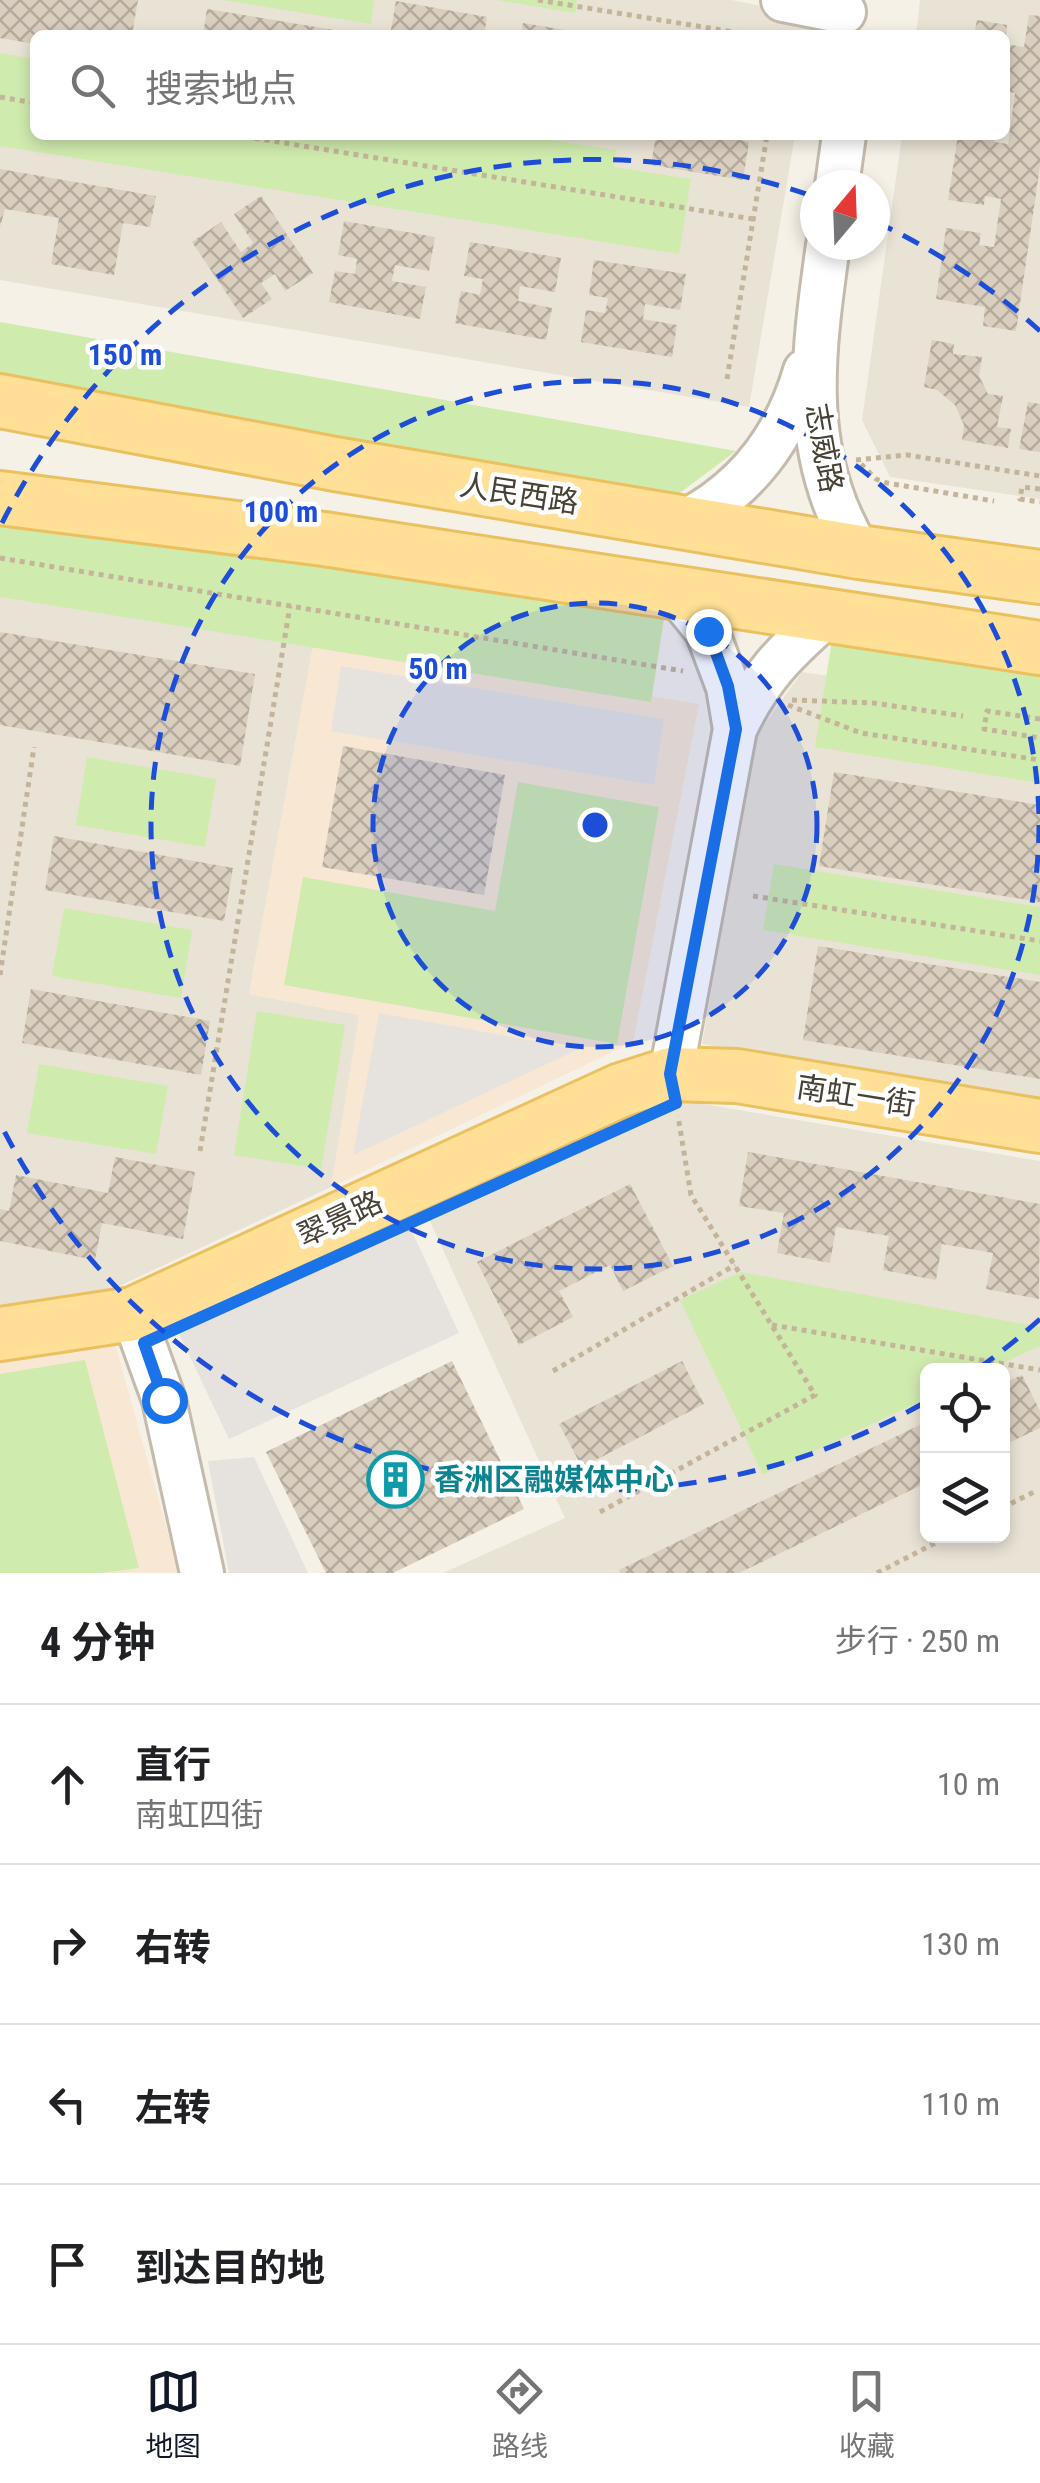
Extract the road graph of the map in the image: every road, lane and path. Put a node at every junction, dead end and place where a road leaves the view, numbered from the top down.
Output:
1 (538, 0) edge
2 (783, 0) edge
3 (855, 16) edge
4 (721, 30) edge
5 (0, 97) edge
6 (30, 102) edge
7 (266, 140) edge
8 (766, 140) edge
9 (843, 140) edge
10 (838, 170) edge
11 (752, 219) junction
12 (826, 260) edge
13 (815, 337) junction
14 (727, 379) dead end
15 (0, 401) edge
16 (841, 464) junction
17 (1040, 476) edge
18 (1040, 489) edge
19 (0, 498) edge
20 (994, 501) dead end
21 (1040, 502) edge
22 (684, 522) junction
23 (859, 552) junction
24 (0, 558) edge
25 (1040, 577) edge
26 (676, 594) junction
27 (290, 606) junction
28 (826, 616) junction
29 (1040, 648) edge
30 (728, 686) junction
31 (963, 716) dead end
32 (1040, 719) edge
33 (736, 729) junction
34 (1040, 738) edge
35 (34, 747) dead end
36 (1040, 760) edge
37 (753, 896) dead end
38 (1040, 942) edge
39 (1, 967) edge
40 (0, 975) edge
41 (670, 1074) junction
42 (1040, 1126) edge
43 (200, 1151) dead end
44 (735, 1265) junction
45 (133, 1314) junction
46 (772, 1325) junction
47 (0, 1334) edge
48 (1040, 1370) edge
49 (553, 1371) dead end
50 (1034, 1492) dead end
51 (1010, 1504) edge
52 (600, 1512) dead end
53 (936, 1543) edge
54 (202, 1573) edge
55 (876, 1573) edge

1 - 4 path
2 - 3 street
5 - 6 path
7 - 11 path
8 - 11 path
9 - 10 street
11 - 14 path
12 - 13 street, 志威路
13 - 16 street, 志威路
13 - 22 street, 志威路
15 - 22 main road, 人民西路
16 - 17 path
16 - 20 path
16 - 23 street, 志威路
18 - 21 path
19 - 26 main road
22 - 23 main road, 人民西路
23 - 25 main road, 人民西路
24 - 27 path
26 - 28 main road
26 - 30 street
27 - 30 path
27 - 43 path
28 - 29 main road
28 - 33 street
30 - 33 street
31 - 36 path
32 - 34 path
33 - 41 street
35 - 39 path
37 - 38 path
39 - 40 path
41 - 42 main road, 南虹一街
41 - 44 path
41 - 45 main road, 翠景路
44 - 46 path
44 - 49 path
45 - 47 main road, 翠景路
45 - 54 street
46 - 48 path
46 - 52 path
50 - 51 path
53 - 55 path

